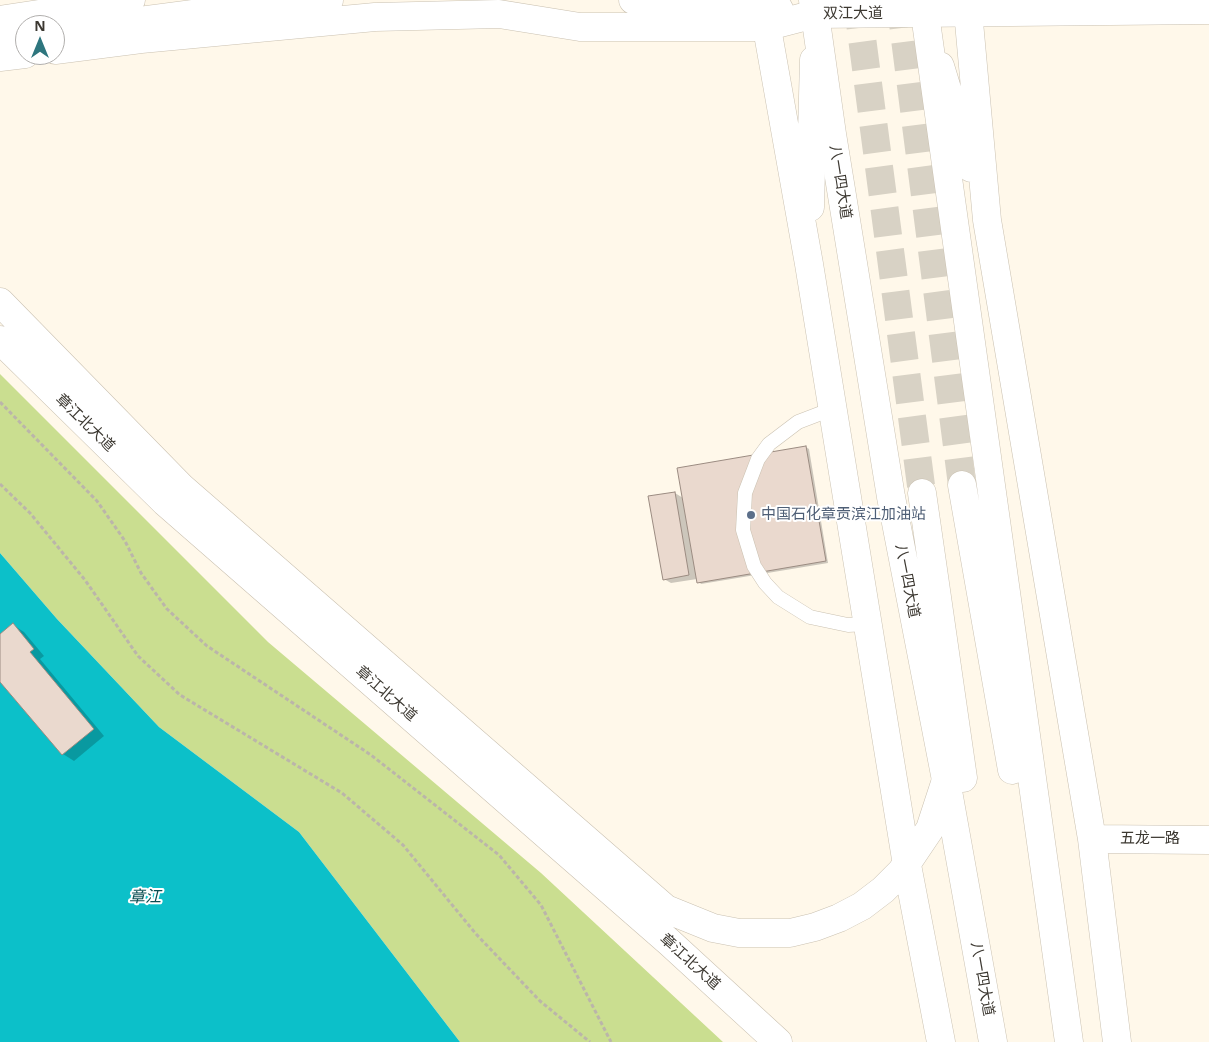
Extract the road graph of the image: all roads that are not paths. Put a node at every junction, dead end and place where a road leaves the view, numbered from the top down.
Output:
1 (131, 0) edge
2 (329, 0) edge
3 (633, 0) edge
4 (814, 7) edge
5 (924, 7) edge
6 (968, 7) edge
7 (1209, 10) edge
8 (763, 11) edge
9 (0, 20) edge
10 (65, 31) edge
11 (15, 38) edge
12 (0, 40) edge
13 (65, 49) edge
14 (15, 55) edge
15 (0, 57) edge
16 (987, 220) junction
17 (808, 264) junction
18 (0, 302) edge
19 (0, 340) edge
20 (832, 409) junction
21 (962, 485) tunnel mouth
22 (922, 493) tunnel mouth
23 (867, 624) junction
24 (946, 780) junction
25 (1092, 839) junction
26 (1209, 840) edge
27 (907, 865) junction
28 (778, 1042) edge
29 (941, 1042) edge
30 (993, 1042) edge
31 (1001, 1042) edge
32 (1060, 1042) edge
33 (1069, 1042) edge
34 (1117, 1042) edge

1 - 9 main road
2 - 10 main road
3 - 8 main road
4 - 5 main road, 双江大道
4 - 8 main road, 双江大道
4 - 17 main road
4 - 24 main road, 八一四大道
5 - 6 main road, 双江大道
5 - 16 main road
5 - 33 main road
6 - 7 main road, 双江大道
6 - 16 main road
8 - 13 main road, 双江大道
8 - 17 main road
11 - 12 main road
14 - 15 main road
16 - 25 main road
17 - 20 main road
18 - 27 main road, 章江北大道
19 - 28 main road, 章江北大道
20 - 23 main road
20 - 23 lane
21 - 32 main road
22 - 31 main road
23 - 27 main road
24 - 27 main road, 章江北大道
24 - 30 main road, 八一四大道
25 - 26 main road, 五龙一路
25 - 34 main road
27 - 29 main road

